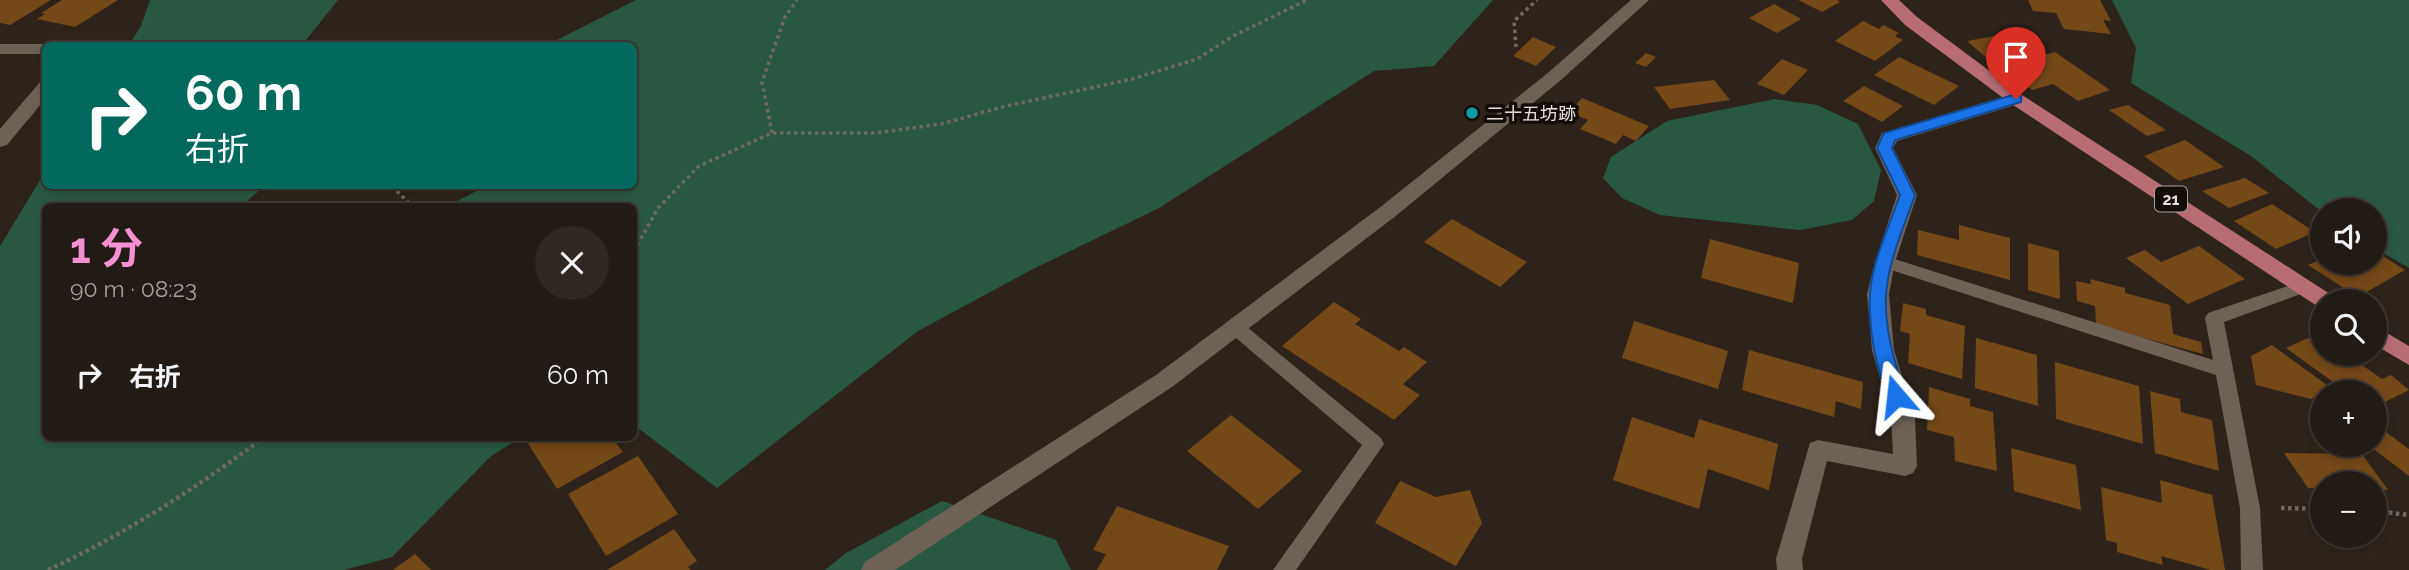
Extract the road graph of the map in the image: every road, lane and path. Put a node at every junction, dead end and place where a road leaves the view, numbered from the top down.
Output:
1 (797, 0) edge
2 (1307, 0) edge
3 (1537, 0) edge
4 (1642, 0) edge
5 (1889, 0) edge
6 (1516, 47) dead end
7 (0, 49) edge
8 (42, 49) edge
9 (42, 91) edge
10 (2016, 99) junction
11 (772, 133) junction
12 (0, 141) edge
13 (395, 189) edge
14 (409, 203) edge
15 (637, 246) edge
16 (1885, 262) junction
17 (2303, 287) junction
18 (2310, 291) edge
19 (1235, 327) junction
20 (2387, 342) edge
21 (2409, 357) edge
22 (2224, 371) junction
23 (259, 441) edge
24 (2250, 508) junction
25 (2310, 509) edge
26 (2387, 512) edge
27 (2409, 515) edge
28 (48, 570) edge
29 (874, 570) edge
30 (1284, 570) edge
31 (1790, 570) edge
32 (2252, 570) edge

1 - 11 path
2 - 11 path
3 - 6 path
4 - 19 street
5 - 10 main road, 21
7 - 8 street
9 - 12 street
10 - 16 street
10 - 17 main road, 21
11 - 15 path
13 - 14 path
16 - 22 lane
16 - 31 street
17 - 18 main road, 21
17 - 22 lane
19 - 29 street
19 - 30 lane
20 - 21 main road
22 - 24 lane
23 - 28 path
24 - 25 path
24 - 32 lane
26 - 27 path

